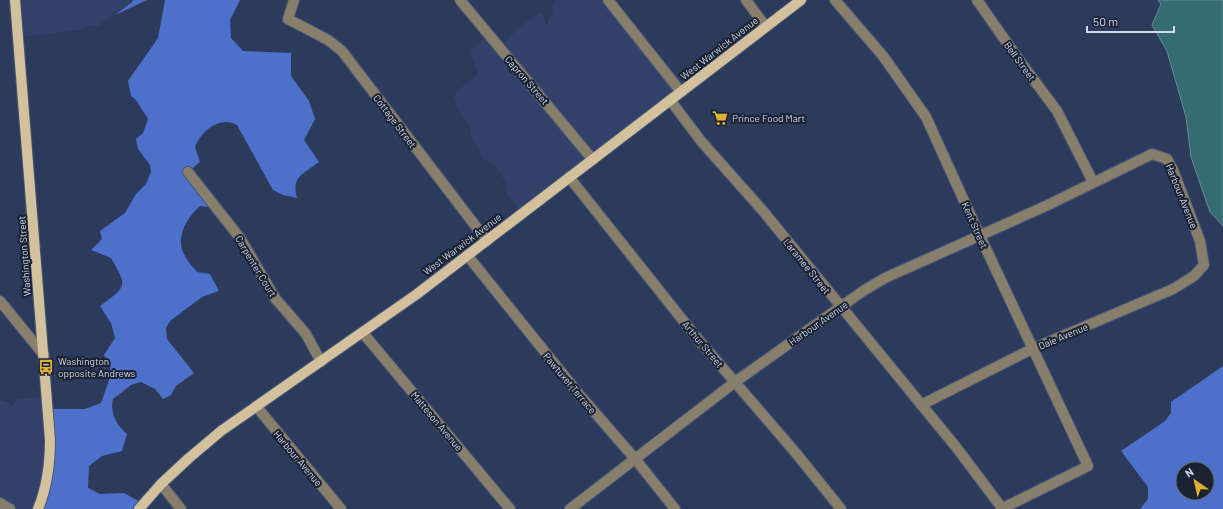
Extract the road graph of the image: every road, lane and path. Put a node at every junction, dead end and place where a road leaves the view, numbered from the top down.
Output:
1 (15, 0) edge
2 (294, 0) edge
3 (460, 0) edge
4 (608, 0) edge
5 (746, 0) edge
6 (801, 0) edge
7 (835, 0) edge
8 (977, 0) edge
9 (766, 27) junction
10 (682, 92) junction
11 (670, 100) junction
12 (593, 160) junction
13 (188, 172) dead end
14 (569, 177) junction
15 (1093, 182) junction
16 (980, 236) junction
17 (487, 240) junction
18 (467, 255) junction
19 (1204, 266) joint
20 (0, 301) edge
21 (840, 307) junction
22 (363, 333) junction
23 (1034, 348) junction
24 (44, 355) junction
25 (321, 362) junction
26 (735, 382) junction
27 (920, 405) junction
28 (256, 406) junction
29 (636, 460) junction
30 (161, 484) junction
31 (0, 504) edge
32 (1001, 508) edge
33 (10, 509) edge
34 (38, 509) edge
35 (139, 509) edge
36 (181, 509) edge
37 (341, 509) edge
38 (510, 509) edge
39 (570, 509) edge
40 (675, 509) edge
41 (841, 509) edge

1 - 24 main road, Washington Street
2 - 17 street, Cottage Street
3 - 12 street, Capron Street
4 - 10 street
5 - 9 street
6 - 9 main road, West Warwick Avenue
7 - 16 street, Kent Street
8 - 15 street, Bell Street
9 - 10 main road, West Warwick Avenue
10 - 11 main road, West Warwick Avenue
11 - 12 main road, West Warwick Avenue
11 - 21 street, Laramee Street
12 - 14 main road, West Warwick Avenue
13 - 25 street, Carpenter Court
14 - 17 main road, West Warwick Avenue
14 - 26 street, Arthur Street
15 - 16 street, Harbour Avenue
15 - 19 street, Harbour Avenue
16 - 21 street, Harbour Avenue
16 - 23 street, Kent Street
17 - 18 main road, West Warwick Avenue
18 - 22 main road, West Warwick Avenue
18 - 29 street, Pawtuxet Terrace
19 - 23 street, Dale Avenue
20 - 24 street
21 - 26 street, Harbour Avenue
21 - 27 street, Laramee Street
22 - 25 main road, West Warwick Avenue
22 - 38 street, Matteson Avenue
23 - 27 street, Dale Avenue
23 - 32 street, Kent Street
24 - 34 main road, Washington Street
25 - 28 main road, West Warwick Avenue
26 - 29 street, Harbour Avenue
26 - 41 street, Arthur Street
27 - 32 street, Laramee Street
28 - 30 main road, West Warwick Avenue
28 - 37 street, Harbour Avenue
29 - 39 street, Harbour Avenue
29 - 40 street, Pawtuxet Terrace
30 - 35 main road, West Warwick Avenue
30 - 36 street
31 - 33 street

